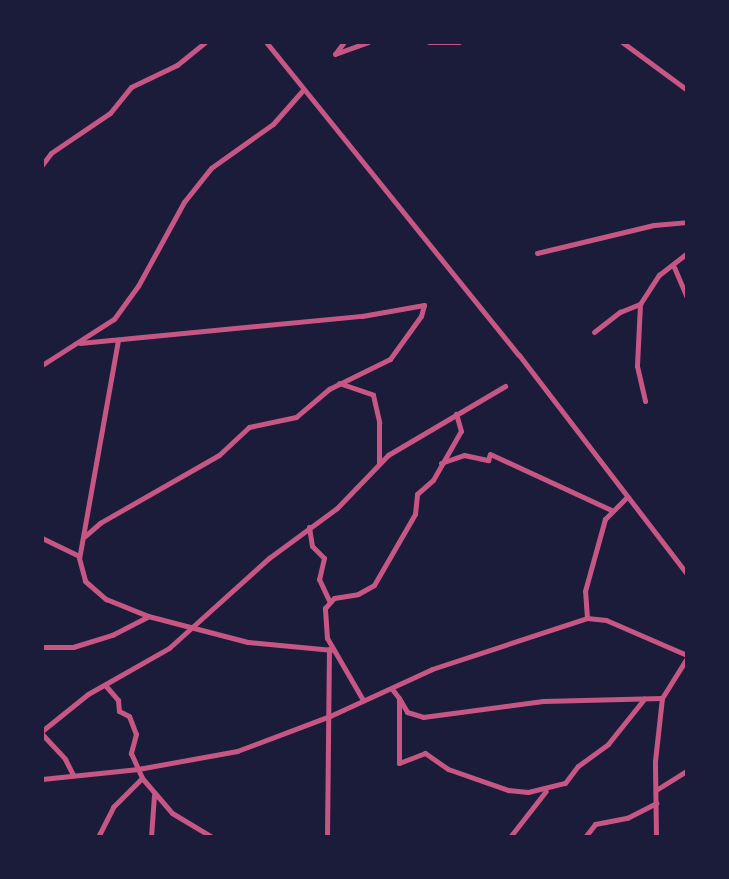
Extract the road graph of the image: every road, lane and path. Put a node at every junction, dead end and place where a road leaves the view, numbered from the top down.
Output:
1 (205, 42) edge
2 (266, 42) edge
3 (344, 42) edge
4 (368, 42) edge
5 (429, 42) edge
6 (459, 42) edge
7 (622, 42) edge
8 (303, 90) junction
9 (687, 90) edge
10 (42, 165) edge
11 (687, 222) edge
12 (537, 253) dead end
13 (687, 253) edge
14 (674, 267) junction
15 (687, 298) edge
16 (640, 304) junction
17 (594, 332) dead end
18 (118, 340) junction
19 (80, 343) junction
20 (42, 365) edge
21 (339, 383) junction
22 (505, 386) dead end
23 (645, 401) dead end
24 (456, 414) junction
25 (379, 463) junction
26 (441, 463) junction
27 (627, 497) junction
28 (611, 510) junction
29 (309, 527) junction
30 (86, 536) junction
31 (42, 538) edge
32 (77, 555) dead end
33 (687, 574) edge
34 (330, 600) junction
35 (148, 616) junction
36 (587, 618) junction
37 (191, 628) junction
38 (42, 647) edge
39 (331, 649) junction
40 (687, 657) edge
41 (105, 685) junction
42 (392, 689) junction
43 (399, 698) junction
44 (662, 698) junction
45 (644, 699) junction
46 (363, 700) junction
47 (330, 716) junction
48 (42, 732) edge
49 (138, 769) junction
50 (687, 771) edge
51 (73, 775) junction
52 (142, 778) junction
53 (42, 779) edge
54 (546, 790) junction
55 (656, 790) junction
56 (154, 794) junction
57 (656, 803) junction
58 (98, 837) edge
59 (151, 837) edge
60 (212, 837) edge
61 (327, 837) edge
62 (510, 837) edge
63 (585, 837) edge
64 (656, 837) edge

1 - 10 street
2 - 8 street
3 - 4 street
5 - 6 street
7 - 9 street
8 - 19 street
8 - 27 street
11 - 12 street
13 - 14 street
14 - 15 street
14 - 16 street
16 - 17 street
16 - 23 street
18 - 19 street
18 - 21 street
18 - 30 street
19 - 20 street
21 - 25 street
21 - 30 street
22 - 24 street
24 - 25 street
24 - 26 street
25 - 29 street
26 - 28 street
26 - 34 street
27 - 28 street
27 - 33 street
28 - 36 street
29 - 34 street
29 - 37 street
30 - 35 street
31 - 32 street
34 - 39 street
35 - 37 street
35 - 38 street
36 - 40 street
36 - 42 street
37 - 39 street
37 - 41 street
39 - 46 street
39 - 47 street
40 - 44 street
41 - 48 street
41 - 49 street
42 - 43 street
42 - 46 street
43 - 45 street
43 - 54 street
44 - 45 street
44 - 55 street
45 - 54 street
46 - 47 street
47 - 49 street
47 - 61 street
48 - 51 street
49 - 51 street
49 - 52 street
50 - 55 street
51 - 53 street
52 - 56 street
52 - 58 street
54 - 62 street
55 - 57 street
56 - 59 street
56 - 60 street
57 - 63 street
57 - 64 street

